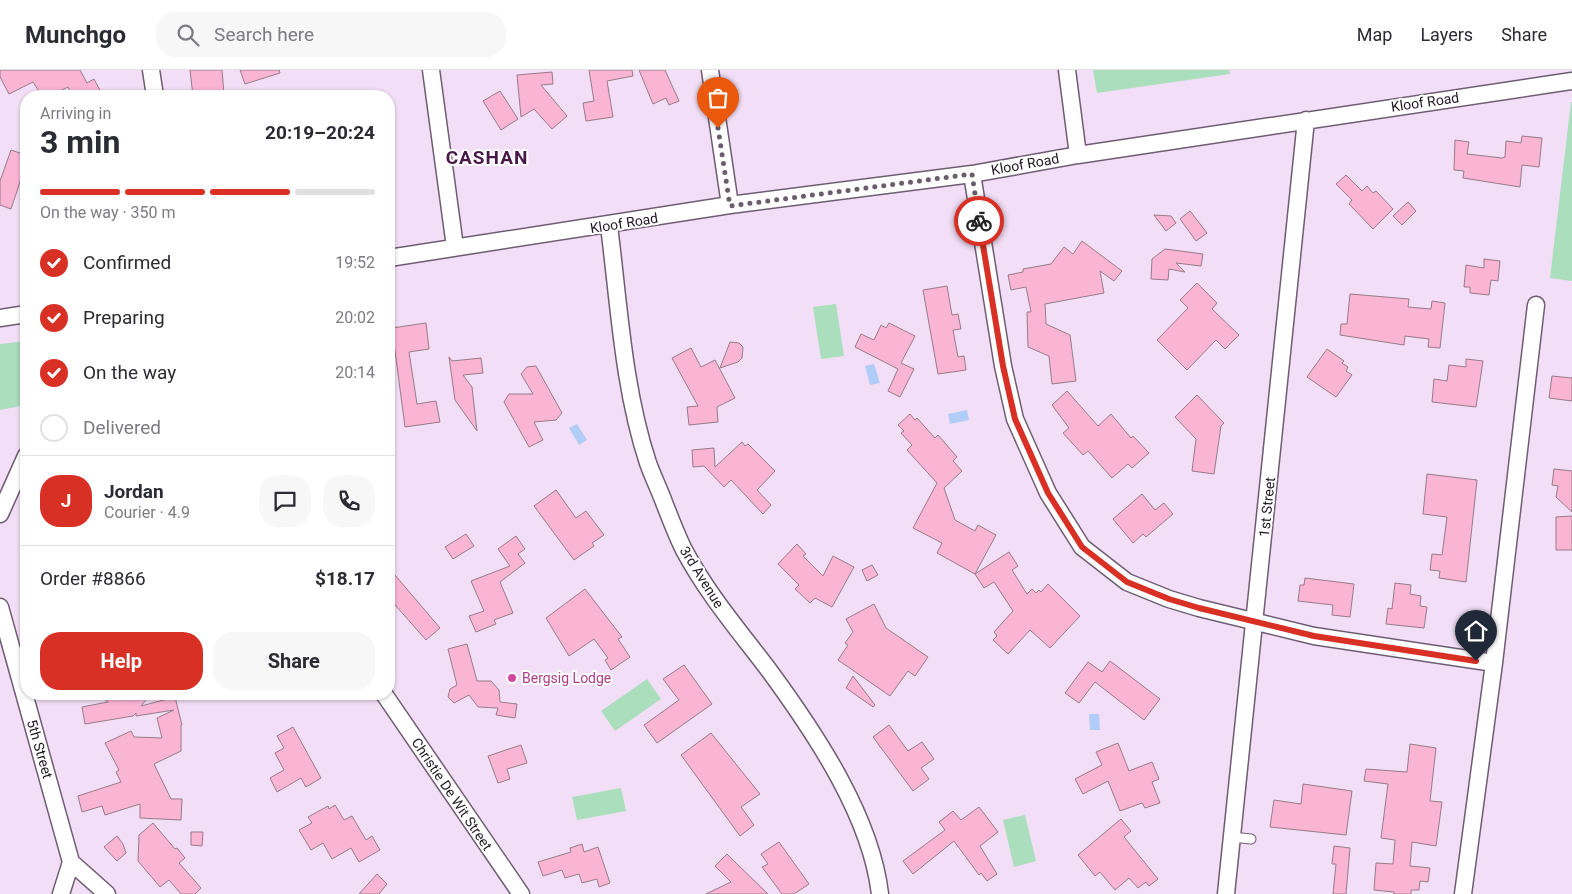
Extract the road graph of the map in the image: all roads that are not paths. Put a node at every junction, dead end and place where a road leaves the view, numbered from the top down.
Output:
1 (151, 70) edge
2 (430, 70) edge
3 (710, 70) edge
4 (1067, 70) edge
5 (1572, 81) edge
6 (154, 90) edge
7 (1306, 120) junction
8 (1078, 155) junction
9 (972, 174) junction
10 (730, 206) junction
11 (609, 226) junction
12 (455, 247) junction
13 (395, 257) edge
14 (1536, 305) dead end
15 (20, 315) edge
16 (0, 318) edge
17 (20, 469) edge
18 (0, 514) edge
19 (0, 607) edge
20 (1255, 623) junction
21 (1494, 664) junction
22 (20, 679) edge
23 (26, 700) edge
24 (388, 700) edge
25 (1232, 837) junction
26 (1251, 840) dead end
27 (71, 862) junction
28 (61, 894) edge
29 (107, 894) edge
30 (521, 894) edge
31 (880, 894) edge
32 (1226, 894) edge
33 (1463, 894) edge

1 - 6 street
2 - 12 street
3 - 10 street
4 - 8 street
5 - 7 street, Kloof Road
7 - 8 street, Kloof Road
7 - 20 street, 1st Street
8 - 9 street, Kloof Road
9 - 10 street, Kloof Road
9 - 20 street
10 - 11 street, Kloof Road
11 - 12 street, Kloof Road
11 - 31 street, 3rd Avenue
12 - 13 street, Kloof Road
14 - 21 street
15 - 16 street
17 - 18 street
19 - 22 street, 5th Street
20 - 21 street
20 - 25 street, 1st Street
21 - 33 street
23 - 27 street, 5th Street
24 - 30 street, Christie De Wit Street
25 - 26 lane
25 - 32 street, 1st Street
27 - 28 street
27 - 29 street

